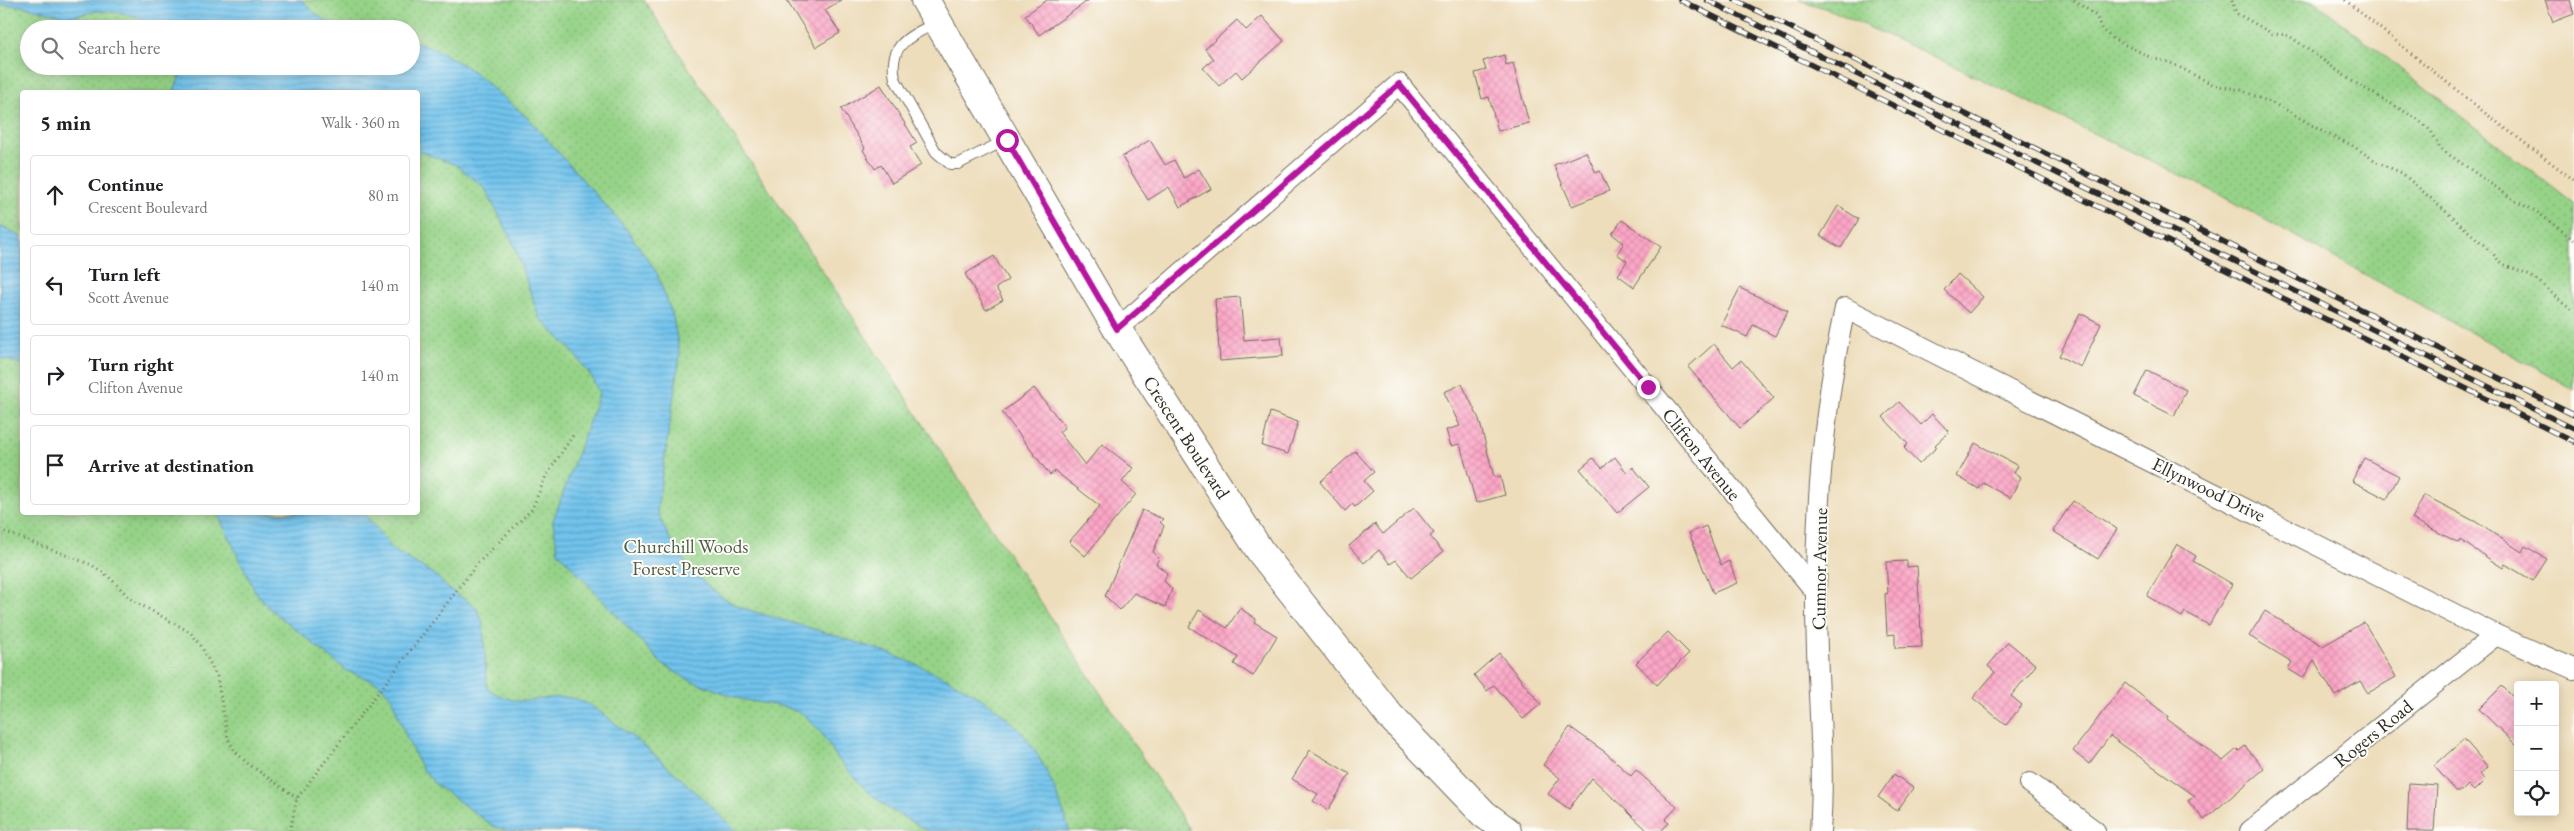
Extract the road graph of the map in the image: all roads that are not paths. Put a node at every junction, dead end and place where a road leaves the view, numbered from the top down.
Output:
1 (932, 11) edge
2 (1007, 140) junction
3 (1845, 308) joint
4 (1117, 329) junction
5 (1816, 592) junction
6 (2496, 635) junction
7 (2574, 669) edge
8 (2030, 783) dead end
9 (1508, 831) edge
10 (1820, 831) edge
11 (2095, 831) edge
12 (2250, 831) edge

1 - 2 street, Crescent Boulevard
1 - 2 lane
2 - 4 street, Crescent Boulevard
3 - 5 street, Cumnor Avenue
3 - 6 street, Ellynwood Drive
4 - 5 street, Clifton Avenue
4 - 9 street, Crescent Boulevard
5 - 10 street, Cumnor Avenue
6 - 7 street, Ellynwood Drive
6 - 12 street, Rogers Road
8 - 11 street

